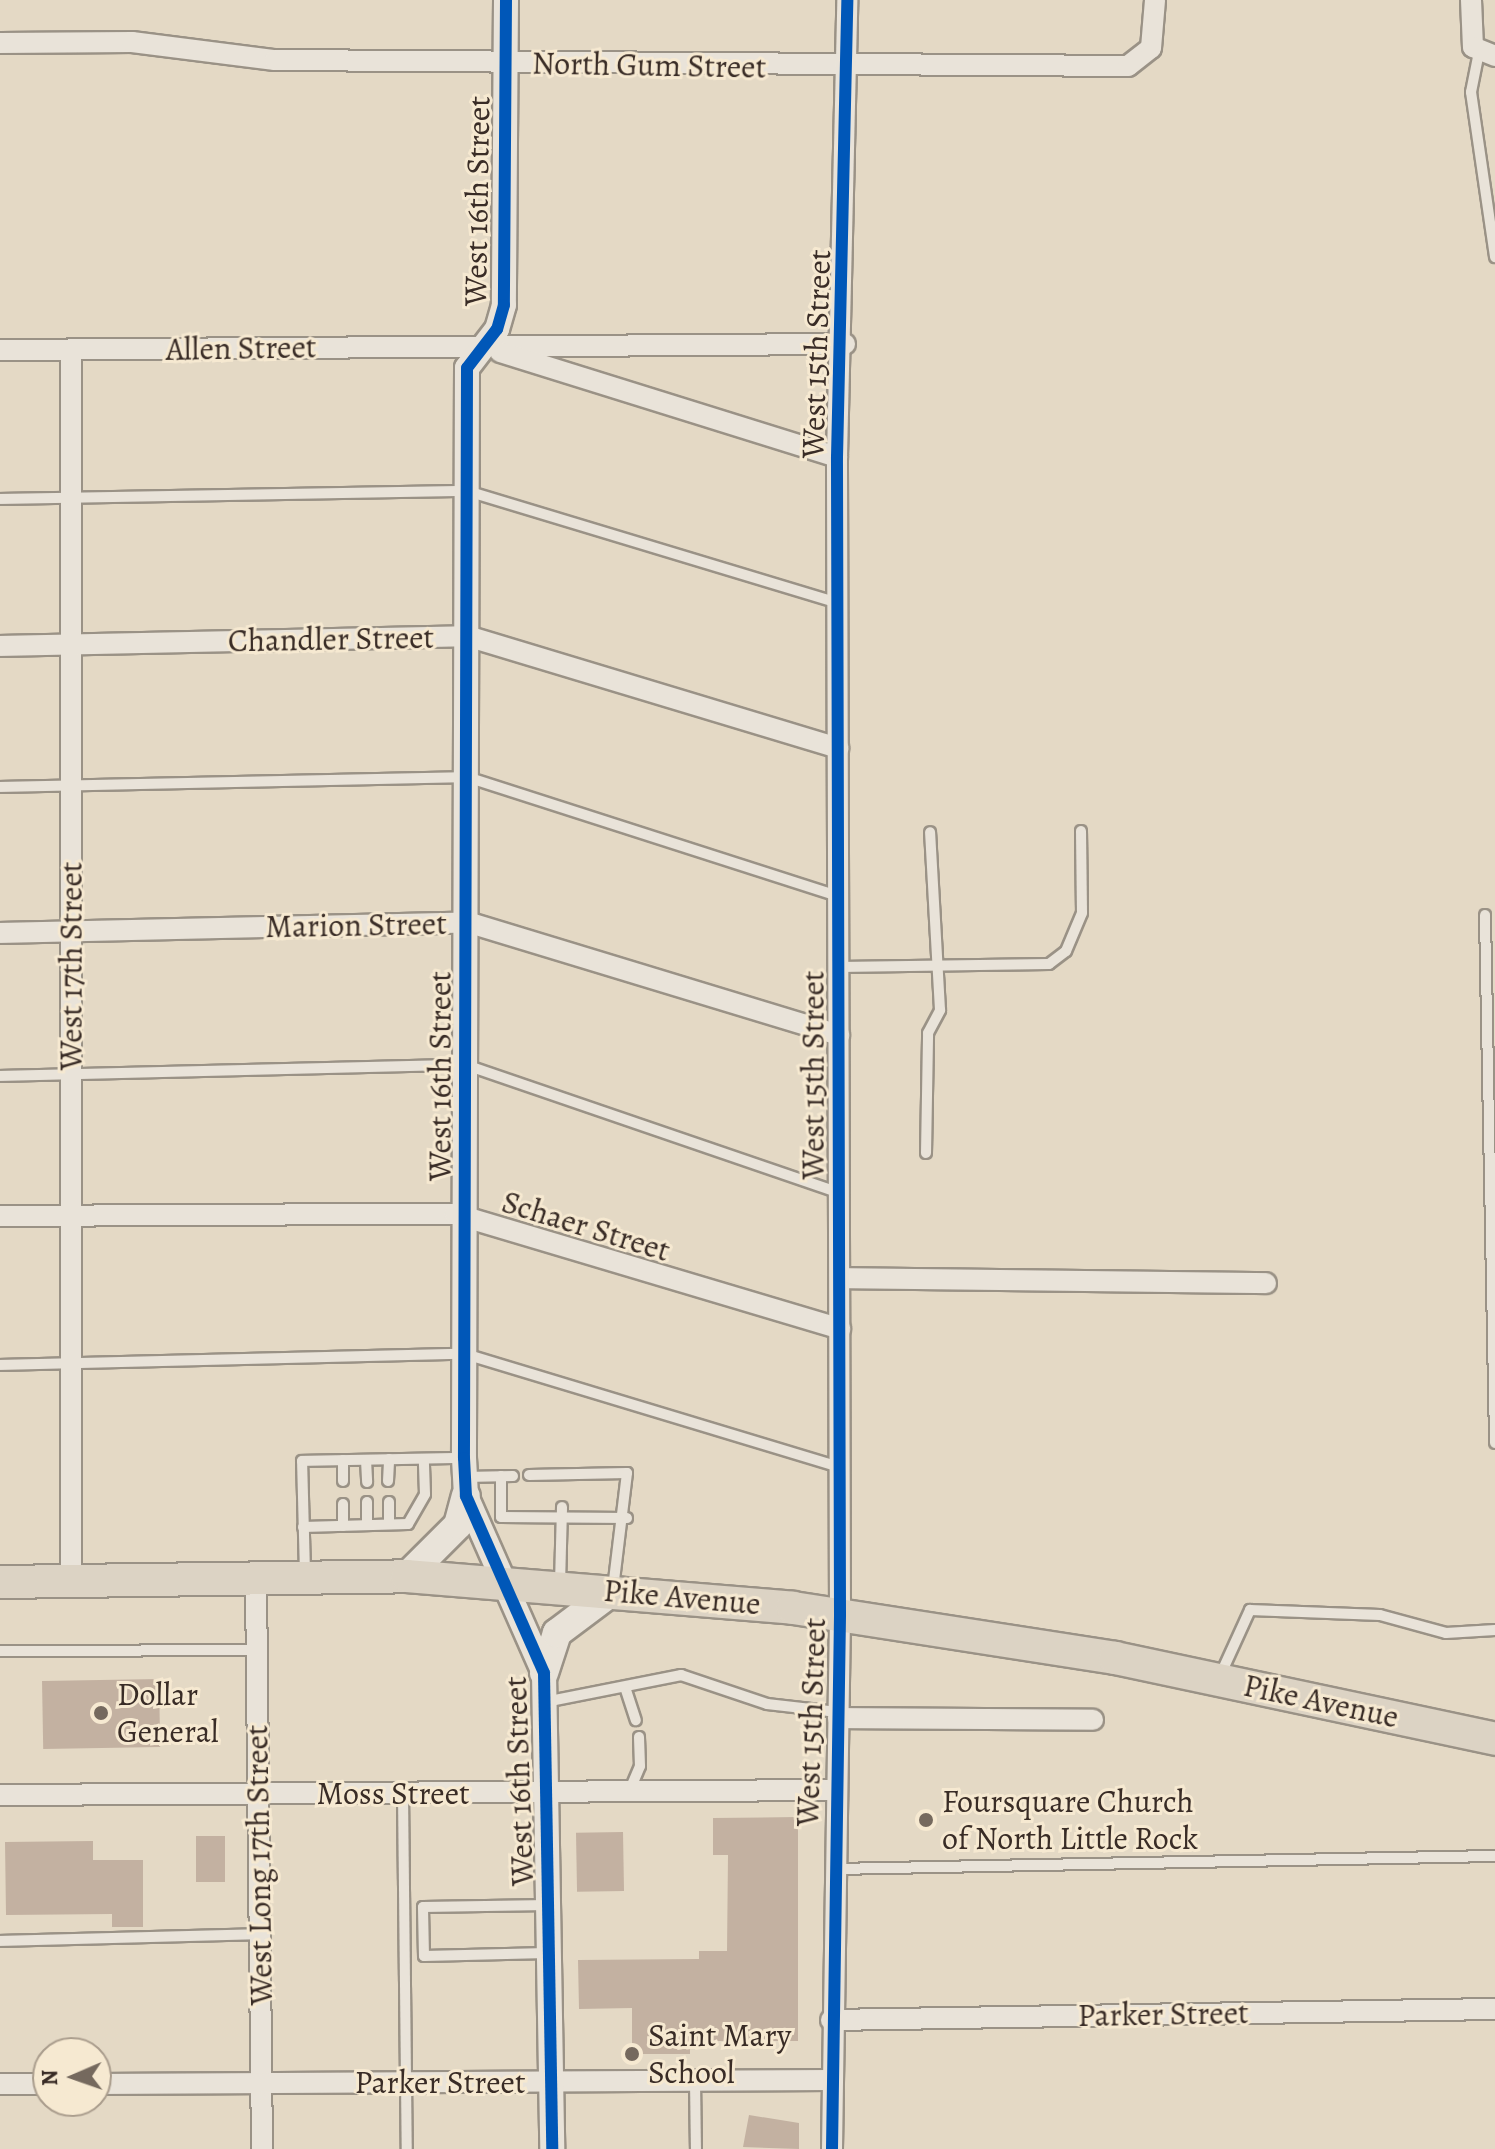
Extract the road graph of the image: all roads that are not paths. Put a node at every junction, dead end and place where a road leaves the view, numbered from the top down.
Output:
1 (506, 0) edge
2 (847, 0) edge
3 (1155, 0) edge
4 (1471, 0) edge
5 (0, 43) edge
6 (1487, 54) edge
7 (505, 63) junction
8 (846, 68) junction
9 (1495, 257) edge
10 (845, 344) junction
11 (481, 346) junction
12 (0, 350) edge
13 (71, 350) junction
14 (837, 457) junction
15 (467, 491) junction
16 (71, 498) junction
17 (0, 499) edge
18 (838, 603) junction
19 (467, 636) junction
20 (71, 645) junction
21 (0, 646) edge
22 (838, 748) junction
23 (467, 777) junction
24 (71, 785) junction
25 (0, 787) edge
26 (1081, 831) dead end
27 (930, 832) dead end
28 (838, 896) junction
29 (1485, 915) dead end
30 (467, 922) junction
31 (71, 932) junction
32 (0, 933) edge
33 (941, 965) junction
34 (839, 967) junction
35 (839, 1035) junction
36 (466, 1065) junction
37 (71, 1074) junction
38 (0, 1076) edge
39 (926, 1153) dead end
40 (839, 1193) junction
41 (71, 1215) junction
42 (0, 1216) edge
43 (465, 1217) junction
44 (840, 1278) junction
45 (1266, 1283) dead end
46 (840, 1329) junction
47 (465, 1354) junction
48 (71, 1364) junction
49 (0, 1365) edge
50 (1495, 1443) edge
51 (389, 1459) junction
52 (424, 1459) junction
53 (343, 1460) junction
54 (366, 1460) junction
55 (840, 1467) junction
56 (589, 1473) junction
57 (563, 1474) junction
58 (501, 1476) junction
59 (513, 1476) dead end
60 (465, 1477) junction
61 (343, 1481) dead end
62 (388, 1481) dead end
63 (367, 1482) dead end
64 (589, 1487) dead end
65 (538, 1488) dead end
66 (562, 1488) dead end
67 (367, 1502) dead end
68 (389, 1502) dead end
69 (343, 1504) dead end
70 (562, 1512) junction
71 (627, 1518) junction
72 (389, 1524) junction
73 (367, 1525) junction
74 (343, 1526) junction
75 (303, 1527) junction
76 (407, 1576) junction
77 (305, 1579) junction
78 (256, 1580) junction
79 (0, 1582) edge
80 (71, 1582) junction
81 (505, 1583) junction
82 (560, 1586) junction
83 (613, 1591) junction
84 (840, 1614) junction
85 (1495, 1630) edge
86 (257, 1650) junction
87 (0, 1651) edge
88 (544, 1673) junction
89 (1219, 1679) junction
90 (625, 1687) junction
91 (545, 1702) junction
92 (838, 1715) junction
93 (636, 1720) dead end
94 (1093, 1720) dead end
95 (639, 1737) dead end
96 (1495, 1739) edge
97 (834, 1790) junction
98 (549, 1792) junction
99 (629, 1792) junction
100 (403, 1793) junction
101 (258, 1794) junction
102 (0, 1795) edge
103 (1495, 1856) edge
104 (833, 1869) junction
105 (550, 1905) junction
106 (260, 1934) junction
107 (0, 1941) edge
108 (550, 1953) junction
109 (1495, 2009) edge
110 (831, 2020) junction
111 (831, 2080) junction
112 (695, 2081) junction
113 (406, 2082) junction
114 (552, 2082) junction
115 (262, 2083) junction
116 (0, 2084) edge
117 (32, 2084) edge
118 (112, 2084) edge
119 (262, 2149) edge
120 (407, 2149) edge
121 (552, 2149) edge
122 (696, 2149) edge
123 (832, 2149) edge

1 - 7 street, West 16th Street
2 - 8 street, West 15th Street
3 - 8 street, North Gum Street
4 - 6 street
5 - 7 street, North Gum Street
6 - 9 lane
7 - 8 street, North Gum Street
7 - 11 street, West 16th Street
8 - 10 street, West 15th Street
10 - 11 street, Allen Street
10 - 14 street, West 15th Street
11 - 13 street, Allen Street
11 - 14 street, Allen Street
11 - 15 street, West 16th Street
12 - 13 street, Allen Street
13 - 16 street, West 17th Street
14 - 18 street, West 15th Street
15 - 16 lane
15 - 18 lane
15 - 19 street, West 16th Street
16 - 17 lane
16 - 20 street, West 17th Street
18 - 22 street, West 15th Street
19 - 20 street, Chandler Street
19 - 22 street, Chandler Street
19 - 23 street, West 16th Street
20 - 21 street, Chandler Street
20 - 24 street, West 17th Street
22 - 28 street, West 15th Street
23 - 24 lane
23 - 28 lane
23 - 30 street, West 16th Street
24 - 25 lane
24 - 31 street, West 17th Street
26 - 33 lane
27 - 33 lane
28 - 34 street, West 15th Street
29 - 50 lane
30 - 31 street, Marion Street
30 - 35 street, Marion Street
30 - 36 street, West 16th Street
31 - 32 street, Marion Street
31 - 37 street, West 17th Street
33 - 34 lane
33 - 39 lane
34 - 35 street, West 15th Street
35 - 40 street, West 15th Street
36 - 37 lane
36 - 40 lane
36 - 43 street, West 16th Street
37 - 38 lane
37 - 41 street, West 17th Street
40 - 44 street, West 15th Street
41 - 42 street, Schaer Street
41 - 43 street, Schaer Street
41 - 48 street, West 17th Street
43 - 46 street, Schaer Street
43 - 47 street, West 16th Street
44 - 45 street
44 - 46 street, West 15th Street
46 - 55 street, West 15th Street
47 - 48 lane
47 - 55 lane
47 - 60 street, West 16th Street
48 - 49 lane
48 - 80 street, West 17th Street
51 - 52 lane
51 - 54 lane
51 - 62 lane
52 - 60 lane
52 - 72 lane
53 - 54 lane
53 - 61 lane
53 - 75 lane
54 - 63 lane
55 - 84 street, West 15th Street
56 - 57 lane
56 - 64 lane
56 - 71 lane
57 - 65 lane
57 - 66 lane
58 - 59 lane
58 - 60 lane
58 - 70 lane
60 - 76 main road
60 - 81 street, West 16th Street
67 - 73 lane
68 - 72 lane
69 - 74 lane
70 - 71 lane
70 - 82 lane
71 - 83 lane
72 - 73 lane
73 - 74 lane
74 - 75 lane
75 - 77 lane
76 - 77 main road, Pike Avenue
76 - 81 main road, Pike Avenue
77 - 78 main road, Pike Avenue
78 - 80 main road, Pike Avenue
78 - 86 street, West Long 17th Street
79 - 80 main road, Pike Avenue
81 - 82 main road, Pike Avenue
81 - 88 street, West 16th Street
82 - 83 main road, Pike Avenue
83 - 84 main road, Pike Avenue
83 - 88 main road
84 - 89 main road, Pike Avenue
84 - 92 street, West 15th Street
85 - 89 lane
86 - 87 lane
86 - 101 street, West Long 17th Street
88 - 91 street, West 16th Street
89 - 96 main road, Pike Avenue
90 - 91 lane
90 - 92 lane
90 - 93 lane
91 - 98 street, West 16th Street
92 - 94 street
92 - 97 street, West 15th Street
95 - 99 lane
97 - 99 street, Moss Street
97 - 104 street, West 15th Street
98 - 99 street, Moss Street
98 - 100 street, Moss Street
98 - 105 street, West 16th Street
100 - 101 street, Moss Street
100 - 113 lane
101 - 102 street, Moss Street
101 - 106 street, West Long 17th Street
103 - 104 lane
104 - 110 street, West 15th Street
105 - 108 street, West 16th Street
105 - 108 lane
106 - 107 lane
106 - 115 street, West Long 17th Street
108 - 114 street, West 16th Street
109 - 110 street, Parker Street
110 - 111 street, West 15th Street
111 - 112 street, Parker Street
111 - 123 street, West 15th Street
112 - 114 street, Parker Street
112 - 122 lane
113 - 114 street, Parker Street
113 - 115 street, Parker Street
113 - 120 lane
114 - 121 street, West 16th Street
115 - 118 street, Parker Street
115 - 119 street, West Long 17th Street
116 - 117 street

